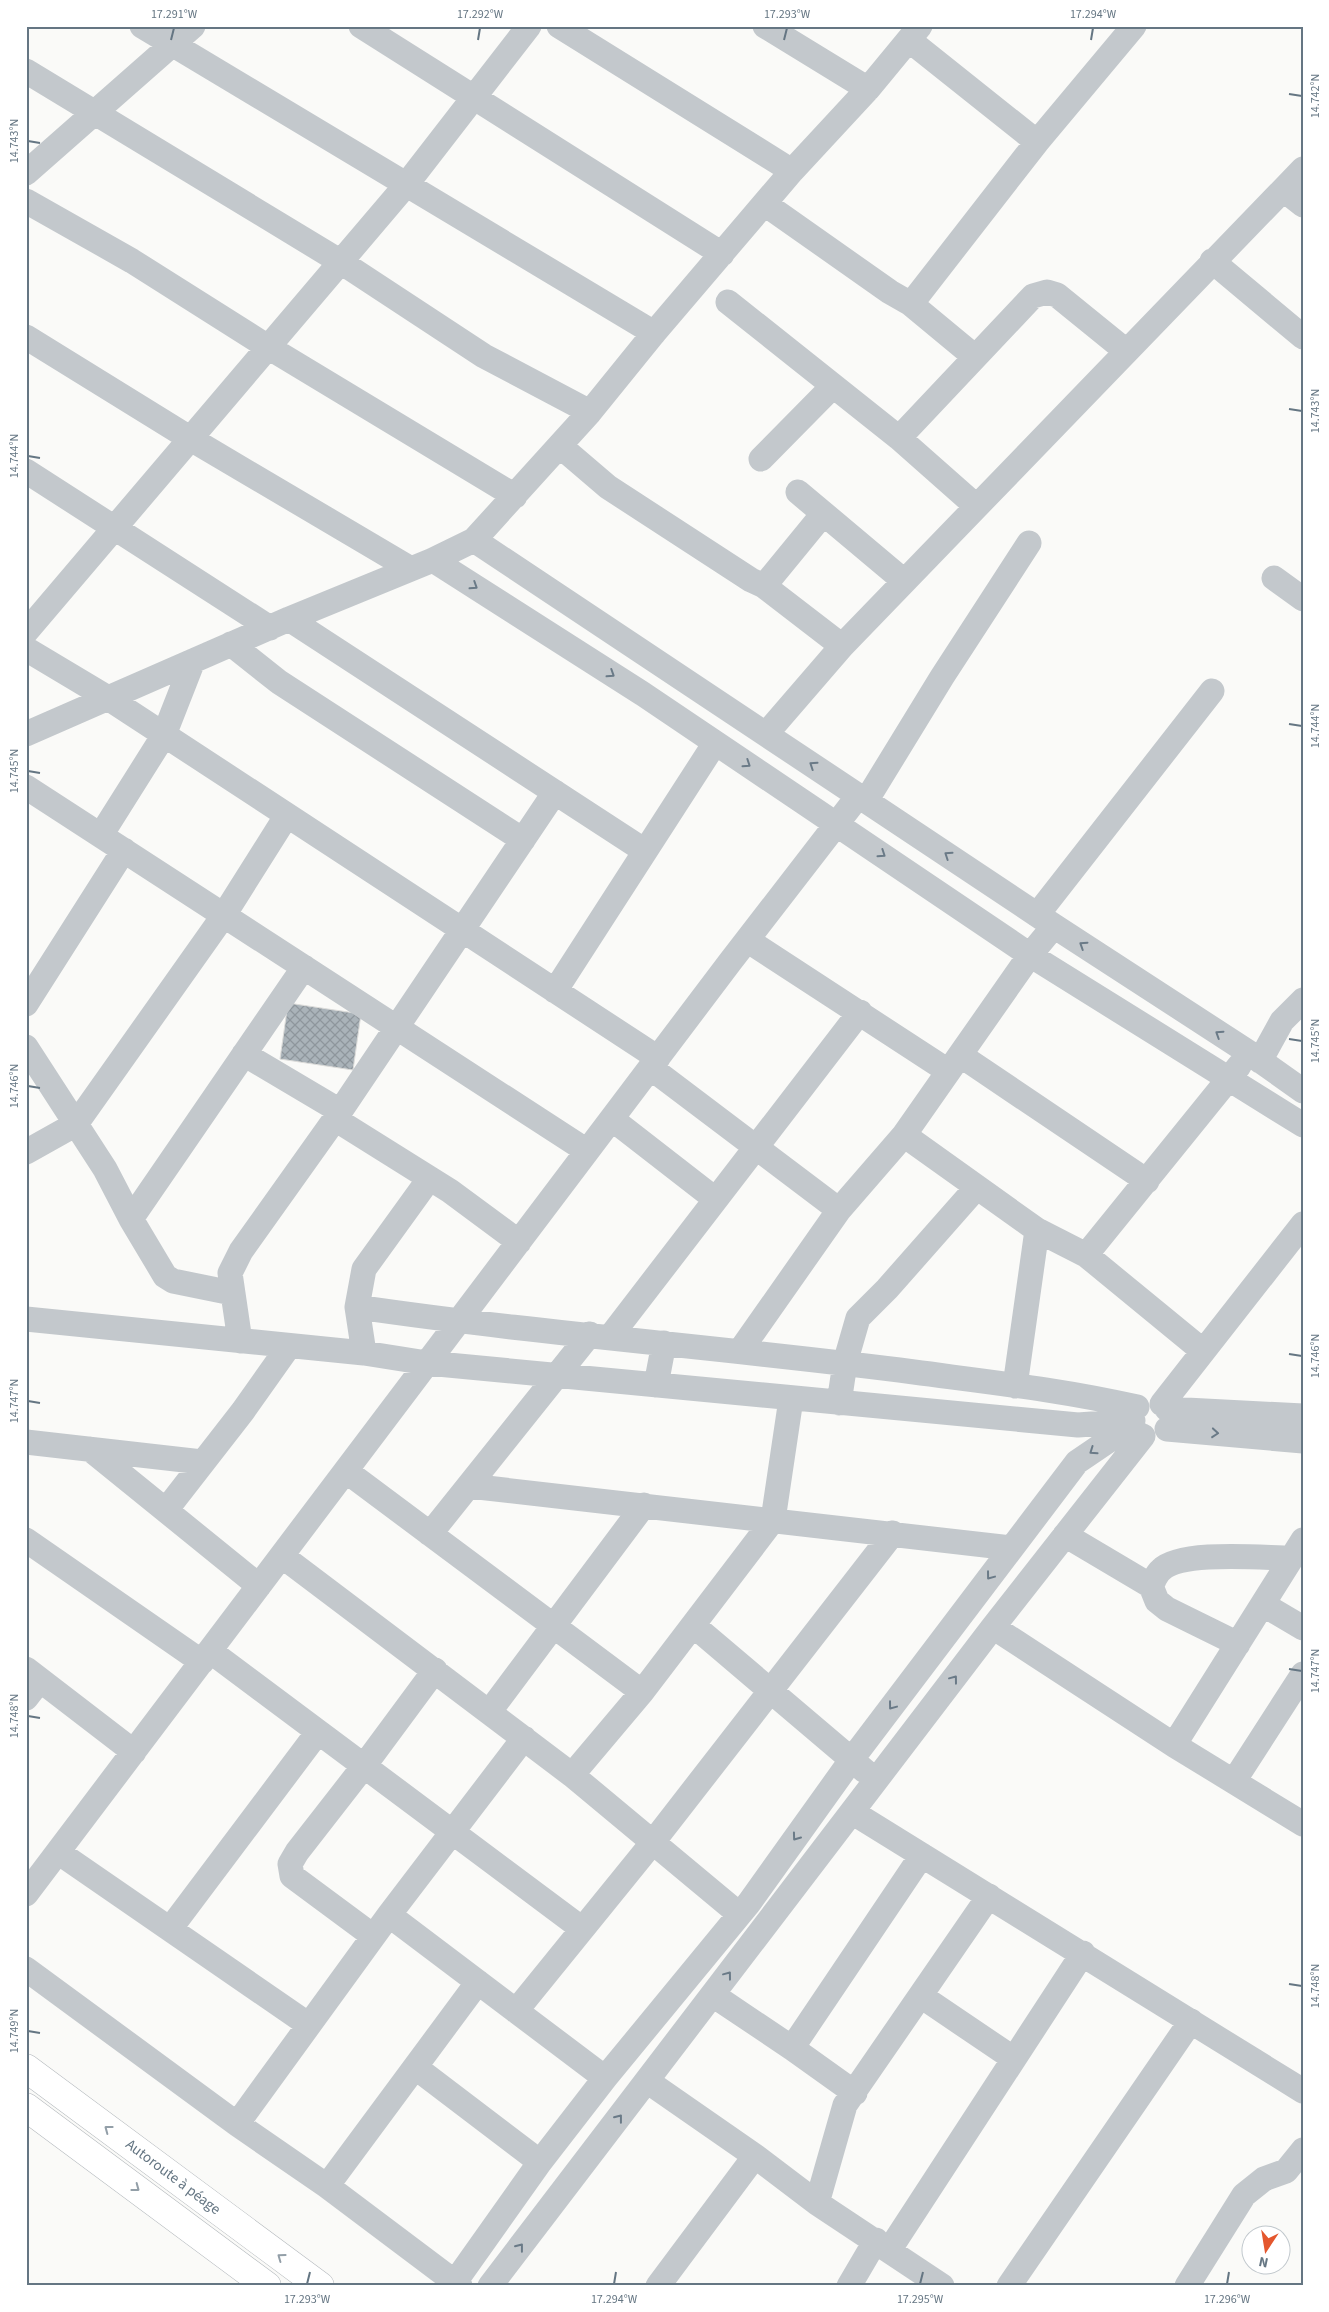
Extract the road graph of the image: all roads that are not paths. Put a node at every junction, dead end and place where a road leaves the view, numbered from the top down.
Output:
1 (142, 26) edge
2 (192, 26) edge
3 (361, 26) edge
4 (529, 26) edge
5 (559, 26) edge
6 (765, 26) edge
7 (1134, 26) edge
8 (914, 33) edge
9 (171, 45) junction
10 (26, 71) edge
11 (868, 89) junction
12 (474, 98) junction
13 (94, 112) junction
14 (1037, 142) junction
15 (1303, 168) edge
16 (792, 171) junction
17 (26, 173) edge
18 (406, 185) junction
19 (1284, 190) junction
20 (26, 201) edge
21 (765, 204) junction
22 (1303, 205) edge
23 (722, 254) junction
24 (341, 262) junction
25 (1212, 262) junction
26 (728, 302) dead end
27 (911, 304) junction
28 (654, 333) junction
29 (26, 337) edge
30 (1303, 338) edge
31 (268, 347) junction
32 (1126, 351) junction
33 (975, 357) junction
34 (834, 386) junction
35 (590, 412) junction
36 (899, 438) junction
37 (191, 439) junction
38 (560, 446) junction
39 (761, 459) dead end
40 (26, 471) edge
41 (798, 492) dead end
42 (516, 496) junction
43 (976, 506) junction
44 (823, 514) junction
45 (115, 528) junction
46 (474, 540) junction
47 (1029, 543) dead end
48 (422, 565) junction
49 (1274, 578) dead end
50 (904, 581) junction
51 (764, 586) junction
52 (1303, 599) edge
53 (279, 623) junction
54 (26, 632) edge
55 (231, 644) junction
56 (842, 646) junction
57 (26, 649) edge
58 (193, 661) junction
59 (1212, 691) dead end
60 (108, 698) junction
61 (26, 734) edge
62 (766, 734) junction
63 (164, 735) junction
64 (715, 742) junction
65 (555, 792) junction
66 (30, 796) edge
67 (862, 798) junction
68 (287, 815) junction
69 (836, 823) junction
70 (101, 835) junction
71 (523, 840) junction
72 (124, 850) junction
73 (645, 851) junction
74 (224, 915) junction
75 (1045, 921) junction
76 (462, 930) junction
77 (747, 940) junction
78 (1030, 955) junction
79 (304, 967) junction
80 (555, 991) junction
81 (1303, 1000) edge
82 (26, 1004) edge
83 (860, 1012) junction
84 (396, 1027) junction
85 (26, 1046) edge
86 (244, 1054) junction
87 (1254, 1057) junction
88 (654, 1063) junction
89 (954, 1063) junction
90 (1230, 1079) junction
91 (1303, 1091) edge
92 (338, 1115) junction
93 (612, 1119) junction
94 (76, 1124) junction
95 (1303, 1125) edge
96 (904, 1135) junction
97 (755, 1147) junction
98 (588, 1151) junction
99 (26, 1152) edge
100 (429, 1178) junction
101 (1147, 1182) junction
102 (977, 1187) junction
103 (715, 1199) junction
104 (839, 1210) junction
105 (131, 1219) junction
106 (1303, 1224) edge
107 (1037, 1230) junction
108 (519, 1242) junction
109 (1086, 1255) junction
110 (232, 1293) junction
111 (357, 1307) junction
112 (26, 1319) edge
113 (459, 1322) junction
114 (600, 1335) junction
115 (240, 1341) junction
116 (664, 1343) junction
117 (289, 1346) junction
118 (1203, 1351) junction
119 (740, 1352) junction
120 (364, 1353) junction
121 (428, 1363) junction
122 (845, 1363) junction
123 (558, 1374) junction
124 (656, 1385) junction
125 (1015, 1386) junction
126 (791, 1399) junction
127 (838, 1403) junction
128 (1303, 1416) edge
129 (1149, 1418) junction
130 (1303, 1441) edge
131 (26, 1442) edge
132 (90, 1449) junction
133 (202, 1462) junction
134 (346, 1471) junction
135 (469, 1486) junction
136 (644, 1505) junction
137 (166, 1510) junction
138 (773, 1520) junction
139 (430, 1534) junction
140 (893, 1534) junction
141 (1065, 1535) junction
142 (26, 1540) edge
143 (1011, 1548) junction
144 (1297, 1549) edge
145 (282, 1556) junction
146 (259, 1586) junction
147 (1151, 1586) junction
148 (1264, 1605) junction
149 (693, 1625) junction
150 (554, 1627) junction
151 (993, 1627) junction
152 (1303, 1628) edge
153 (1238, 1644) junction
154 (206, 1657) junction
155 (435, 1670) junction
156 (1301, 1681) edge
157 (31, 1683) edge
158 (771, 1690) junction
159 (642, 1692) junction
160 (490, 1711) junction
161 (318, 1732) junction
162 (524, 1738) junction
163 (1174, 1745) junction
164 (134, 1752) junction
165 (852, 1760) junction
166 (364, 1766) junction
167 (572, 1775) junction
168 (1234, 1781) junction
169 (876, 1782) junction
170 (852, 1812) junction
171 (1303, 1824) edge
172 (453, 1833) junction
173 (653, 1842) junction
174 (58, 1852) junction
175 (922, 1855) junction
176 (26, 1894) edge
177 (989, 1896) junction
178 (744, 1908) junction
179 (389, 1915) junction
180 (770, 1920) junction
181 (581, 1928) junction
182 (170, 1929) junction
183 (373, 1936) junction
184 (1083, 1953) junction
185 (26, 1969) edge
186 (478, 1982) junction
187 (713, 1995) junction
188 (921, 1996) junction
189 (516, 2011) junction
190 (1191, 2022) junction
191 (309, 2026) junction
192 (792, 2048) junction
193 (1014, 2059) junction
194 (414, 2067) junction
195 (26, 2068) edge
196 (605, 2078) junction
197 (647, 2081) junction
198 (1303, 2091) edge
199 (855, 2093) junction
200 (26, 2107) edge
201 (238, 2124) junction
202 (1303, 2150) edge
203 (755, 2156) junction
204 (540, 2162) junction
205 (327, 2186) junction
206 (817, 2203) junction
207 (883, 2245) junction
208 (667, 2283) edge
209 (934, 2283) edge
210 (457, 2284) edge
211 (267, 2286) edge
212 (320, 2286) edge
213 (490, 2286) edge
214 (849, 2286) edge
215 (1009, 2286) edge
216 (1188, 2286) edge

1 - 9 street
2 - 9 street
3 - 12 street
4 - 12 street
5 - 16 street
6 - 11 street
7 - 14 street
8 - 11 street
8 - 14 street
9 - 13 street
9 - 18 street
10 - 13 street
11 - 16 street
12 - 18 street
12 - 23 street
13 - 17 street
13 - 24 street
14 - 27 street
15 - 19 street
16 - 21 street
18 - 24 street
18 - 28 street
19 - 22 street
19 - 25 street
20 - 31 street
21 - 23 street
21 - 27 street
23 - 28 street
24 - 31 street
24 - 35 street
25 - 30 street
25 - 32 street
26 - 34 street
27 - 33 street
28 - 35 street
29 - 37 street
31 - 37 street
31 - 42 street
32 - 33 street
32 - 43 street
33 - 36 street
34 - 36 street
34 - 39 street
35 - 38 street
36 - 43 street
37 - 45 street
37 - 48 street
38 - 42 street
38 - 51 street
40 - 45 street
41 - 44 street
42 - 46 street
43 - 50 street
44 - 50 street
44 - 51 street
45 - 53 street
45 - 54 street
46 - 48 street
46 - 62 street
47 - 67 street
48 - 53 street
48 -> 64 street
49 - 52 street
50 - 56 street
51 - 56 street
53 - 55 street
53 - 65 street
55 - 58 street
55 - 71 street
56 - 62 street
57 - 60 street
58 - 60 street
58 - 63 street
59 - 75 street
60 - 61 street
60 - 63 street
67 -> 62 street
63 - 68 street
63 - 70 street
64 -> 69 street
64 - 73 street
65 - 71 street
65 - 73 street
66 - 70 street
67 - 69 street
75 -> 67 street
68 - 74 street
68 - 76 street
69 - 77 street
69 -> 78 street
70 - 72 street
71 - 76 street
72 - 74 street
72 - 82 street
73 - 80 street
74 - 79 street
74 - 94 street
75 - 78 street
87 -> 75 street
76 - 80 street
76 - 84 street
77 - 83 street
77 - 88 street
78 - 89 street
78 - 90 street
79 - 84 street
79 - 86 street
80 - 88 street
81 - 87 street
83 - 89 street
83 - 97 street
84 - 92 street
84 - 98 street
85 - 94 street
86 - 92 street
86 - 105 street
87 - 90 street
87 - 91 street
88 - 93 street
88 - 97 street
89 - 96 street
89 - 101 street
90 - 95 street
90 - 101 street
92 - 100 street
92 - 110 street
93 - 98 street
93 - 103 street
94 - 99 street
94 - 105 street
96 - 102 street
96 - 104 street
97 - 103 street
97 - 104 street
98 - 108 street
100 - 108 street
100 - 111 street
101 - 109 street
102 - 107 street
102 - 122 street
103 - 114 street
104 - 119 street
105 - 110 street
106 - 118 street
107 - 109 street
107 - 125 street
108 - 113 street
109 - 118 street
110 - 115 street
111 - 113 street
111 - 120 street
112 - 115 street
113 - 114 street
113 - 121 street
114 - 116 street
114 - 123 street
115 - 117 street
116 - 119 street
116 - 124 street
117 - 120 street
117 - 133 street
118 - 129 street
119 - 122 street
120 - 121 street
121 - 123 street
121 - 134 street
122 - 125 street
122 - 127 street
123 - 124 street
123 - 135 street
124 - 126 street
125 - 129 street
126 - 127 street
126 - 138 street
127 - 129 street
128 - 129 street
129 -> 130 street
129 - 141 street
129 -> 143 street
131 - 132 street
132 - 133 street
132 - 137 street
133 - 137 street
134 - 139 street
134 - 145 street
135 - 136 street
135 - 139 street
136 - 138 street
136 - 150 street
137 - 146 street
138 - 140 street
138 - 149 street
139 - 150 street
140 - 143 street
140 - 158 street
141 - 147 street
141 - 151 street
142 - 154 street
143 -> 165 street
144 - 147 street
144 - 148 street
145 - 146 street
145 - 155 street
146 - 154 street
147 - 153 street
148 - 152 street
148 - 153 street
149 - 158 street
149 - 159 street
150 - 159 street
150 - 160 street
151 - 163 street
169 -> 151 street
153 - 163 street
154 - 161 street
154 - 164 street
155 - 160 street
155 - 166 street
156 - 168 street
157 - 164 street
158 - 165 street
158 - 173 street
159 - 167 street
160 - 162 street
161 - 166 street
161 - 182 street
162 - 167 street
162 - 172 street
163 - 168 street
164 - 174 street
165 - 169 street
165 -> 178 street
166 - 172 street
166 - 183 street
167 - 173 street
168 - 171 street
169 - 170 street
170 - 175 street
170 - 180 street
172 - 179 street
172 - 181 street
173 - 178 street
173 - 181 street
174 - 176 street
174 - 182 street
175 - 177 street
175 - 192 street
177 - 184 street
177 - 188 street
178 - 180 street
178 - 196 street
179 - 183 street
179 - 186 street
187 -> 180 street
181 - 189 street
182 - 191 street
183 - 191 street
184 - 190 street
184 - 193 street
185 - 201 street
186 - 189 street
186 - 194 street
187 - 192 street
187 - 197 street
188 - 193 street
188 - 199 street
189 - 196 street
190 - 198 street
190 - 215 street
191 - 201 street
192 - 199 street
193 - 207 street
194 - 204 street
194 - 205 street
212 -> 195 highway, Autoroute à péage
196 - 204 street
197 - 203 street
213 -> 197 street
199 - 206 street
200 -> 211 highway
201 - 205 street
202 - 216 street
203 - 206 street
203 - 208 street
204 - 210 street
205 - 210 street
206 - 207 street
207 - 209 street
207 - 214 street

